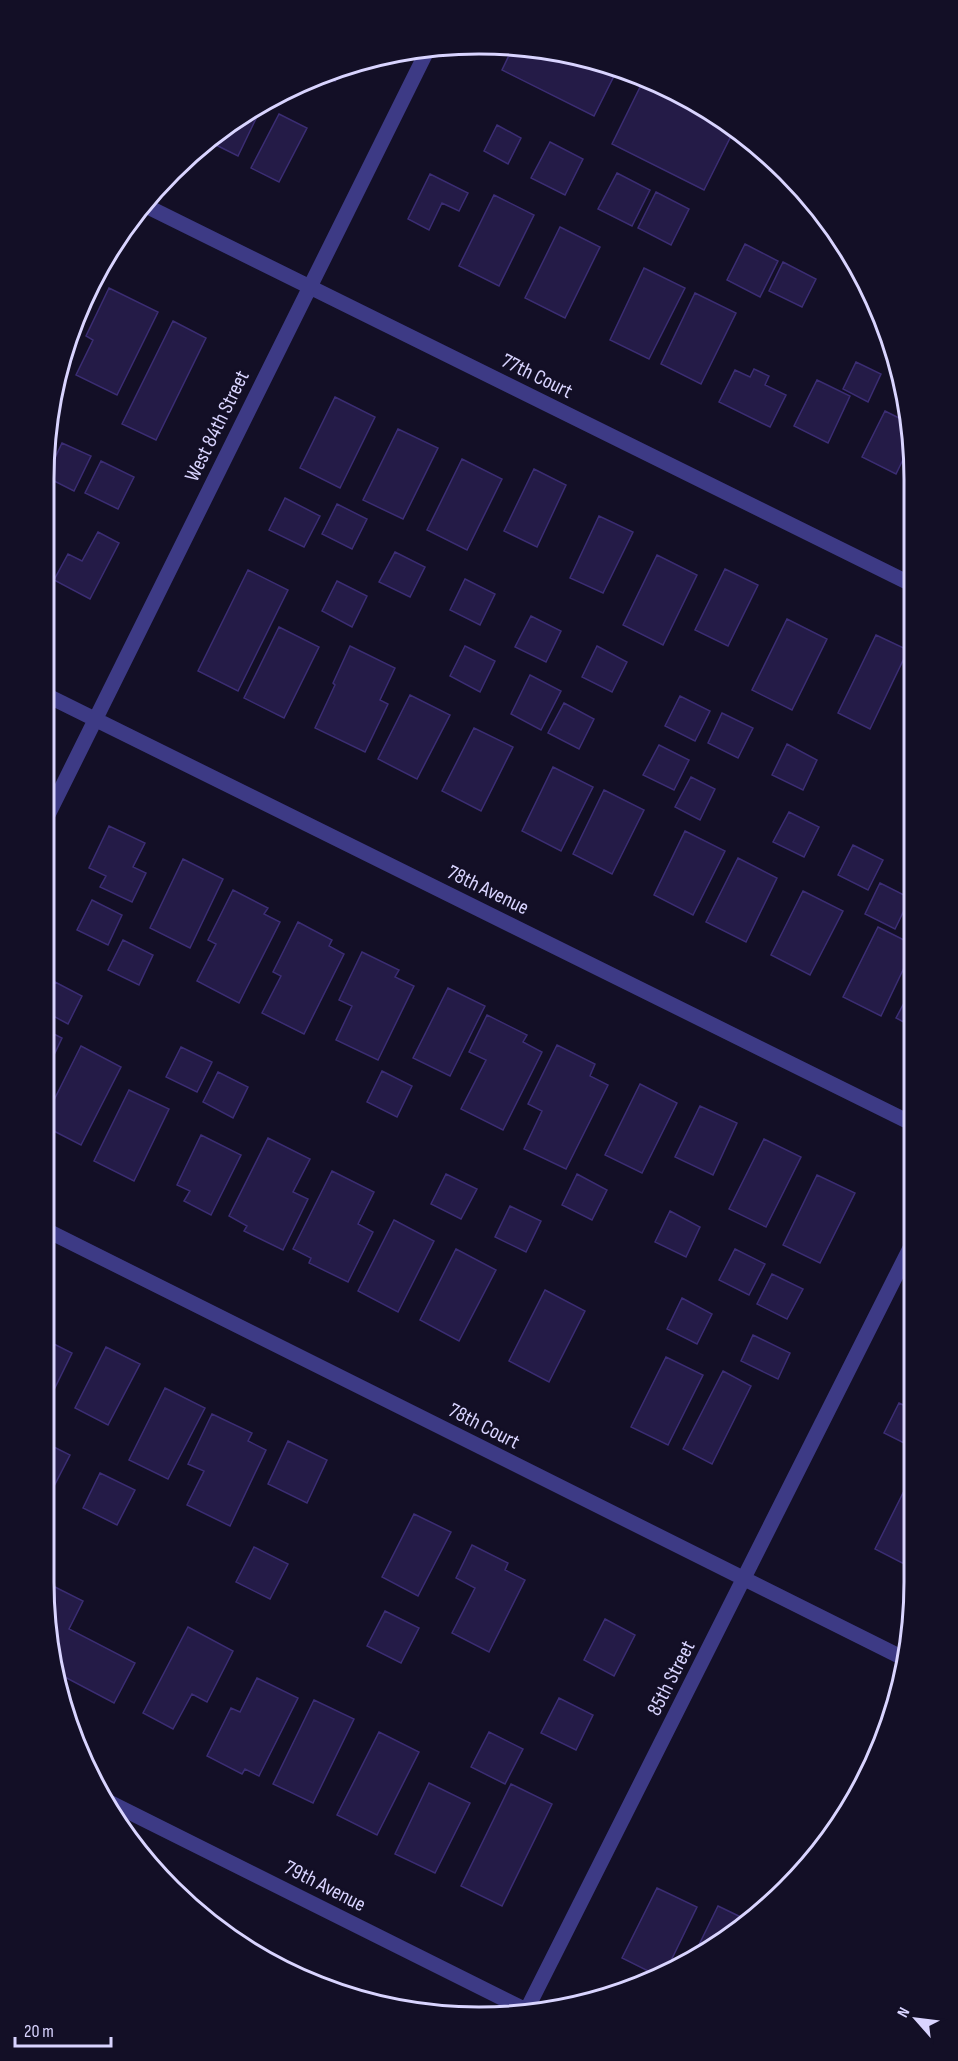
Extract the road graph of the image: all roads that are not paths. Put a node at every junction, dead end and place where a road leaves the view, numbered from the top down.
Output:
1 (424, 58) edge
2 (151, 209) edge
3 (310, 287) junction
4 (904, 581) edge
5 (54, 699) edge
6 (95, 720) junction
7 (54, 803) edge
8 (904, 1120) edge
9 (54, 1234) edge
10 (904, 1260) edge
11 (745, 1579) junction
12 (897, 1655) edge
13 (119, 1807) edge
14 (531, 2003) edge
15 (514, 2005) edge

1 - 3 street, West 84th Street
2 - 3 street, 77th Court
3 - 4 street, 77th Court
3 - 6 street, West 84th Street
5 - 6 street, 78th Avenue
6 - 7 street, West 84th Street
6 - 8 street, 78th Avenue
9 - 11 street, 78th Court
10 - 11 street, 85th Street
11 - 12 street, 78th Court
11 - 14 street, 85th Street
13 - 15 street, 79th Avenue

